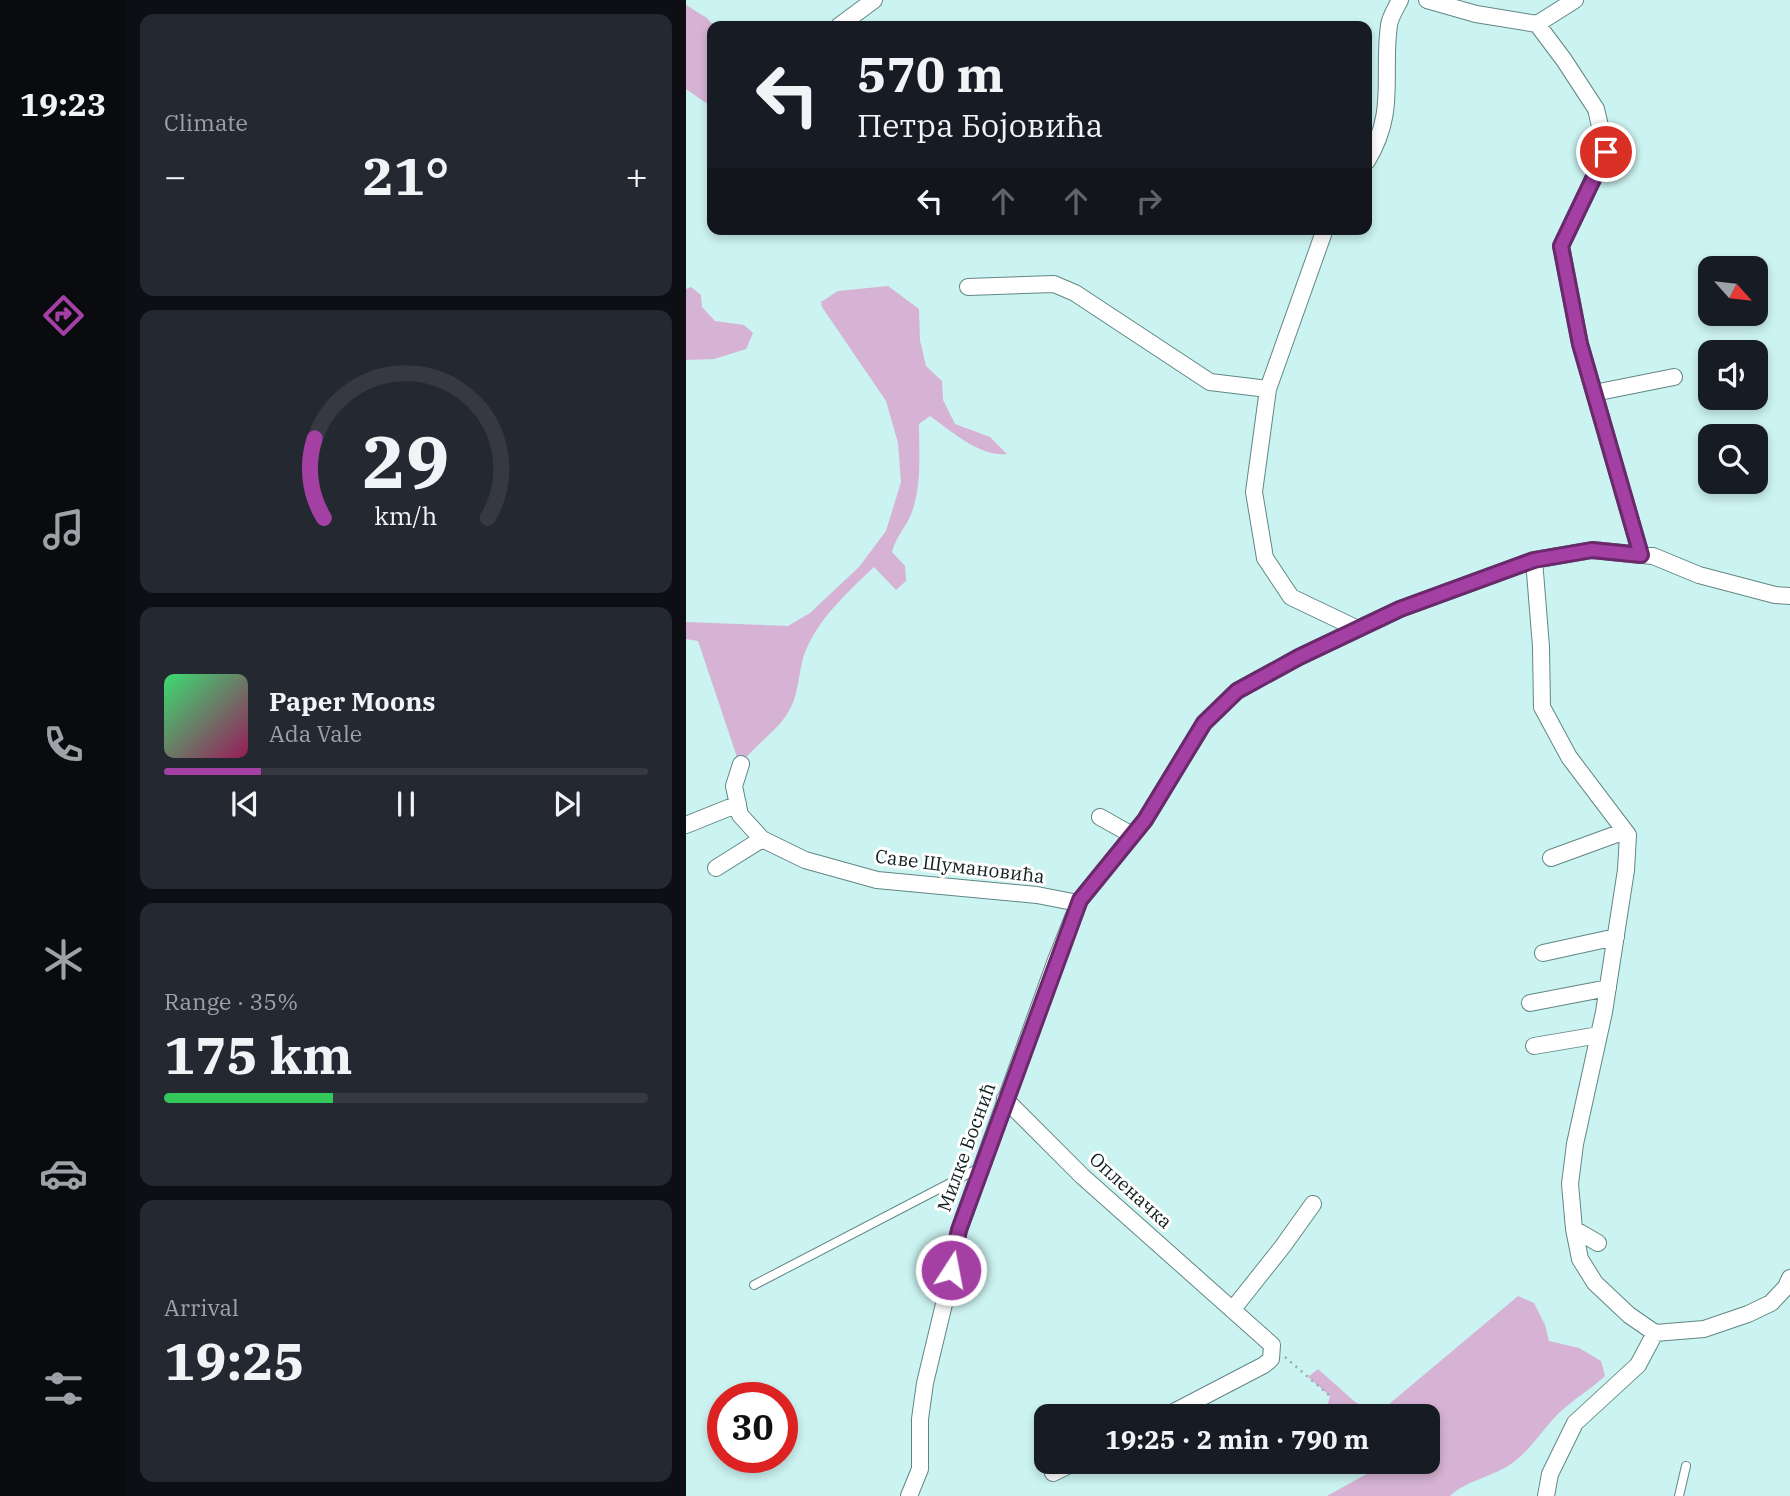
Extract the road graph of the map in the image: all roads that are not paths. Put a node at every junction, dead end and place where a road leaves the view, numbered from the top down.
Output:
1 (874, 0) edge
2 (1400, 0) edge
3 (1427, 0) edge
4 (1575, 0) edge
5 (846, 21) edge
6 (1537, 23) junction
7 (1372, 153) edge
8 (1319, 235) edge
9 (968, 287) dead end
10 (1674, 377) dead end
11 (1268, 389) junction
12 (1594, 393) junction
13 (1641, 555) junction
14 (1534, 560) junction
15 (1790, 596) edge
16 (1358, 629) junction
17 (741, 764) dead end
18 (738, 804) junction
19 (1100, 817) dead end
20 (686, 825) edge
21 (1625, 831) junction
22 (1132, 835) junction
23 (762, 839) junction
24 (1551, 858) dead end
25 (716, 868) dead end
26 (1078, 904) junction
27 (1616, 936) junction
28 (1543, 953) dead end
29 (1608, 988) junction
30 (1530, 1003) dead end
31 (1599, 1035) junction
32 (1534, 1046) dead end
33 (1005, 1100) junction
34 (981, 1167) junction
35 (1313, 1204) dead end
36 (1574, 1229) junction
37 (1598, 1243) dead end
38 (1790, 1278) edge
39 (754, 1285) dead end
40 (1233, 1309) junction
41 (1656, 1333) junction
42 (1189, 1404) edge
43 (1686, 1466) dead end
44 (909, 1496) edge
45 (1546, 1496) edge
46 (1679, 1496) edge

1 - 5 street
2 - 7 street
3 - 6 street
4 - 6 street
6 - 12 street
8 - 11 street
9 - 11 street
10 - 12 street
11 - 16 street
12 - 13 street
13 - 14 street, Милке Боснић
13 - 15 street, Милке Боснић
14 - 16 street, Милке Боснић
14 - 21 street
16 - 22 street, Милке Боснић
17 - 18 street
18 - 20 street
18 - 23 street, Саве Шумановића
19 - 22 street
21 - 24 street
21 - 27 street
22 - 26 street, Милке Боснић
23 - 25 street
23 - 26 street, Саве Шумановића
26 - 33 street, Милке Боснић
27 - 28 street
27 - 29 street
29 - 30 street
29 - 31 street
31 - 32 street
31 - 36 street
33 - 34 street, Милке Боснић
33 - 40 street, Опленачка
34 - 39 lane
34 - 44 street, Милке Боснић
35 - 40 street
36 - 37 street
36 - 41 street
38 - 41 street
40 - 42 street, Опленачка
41 - 45 street
43 - 46 lane

